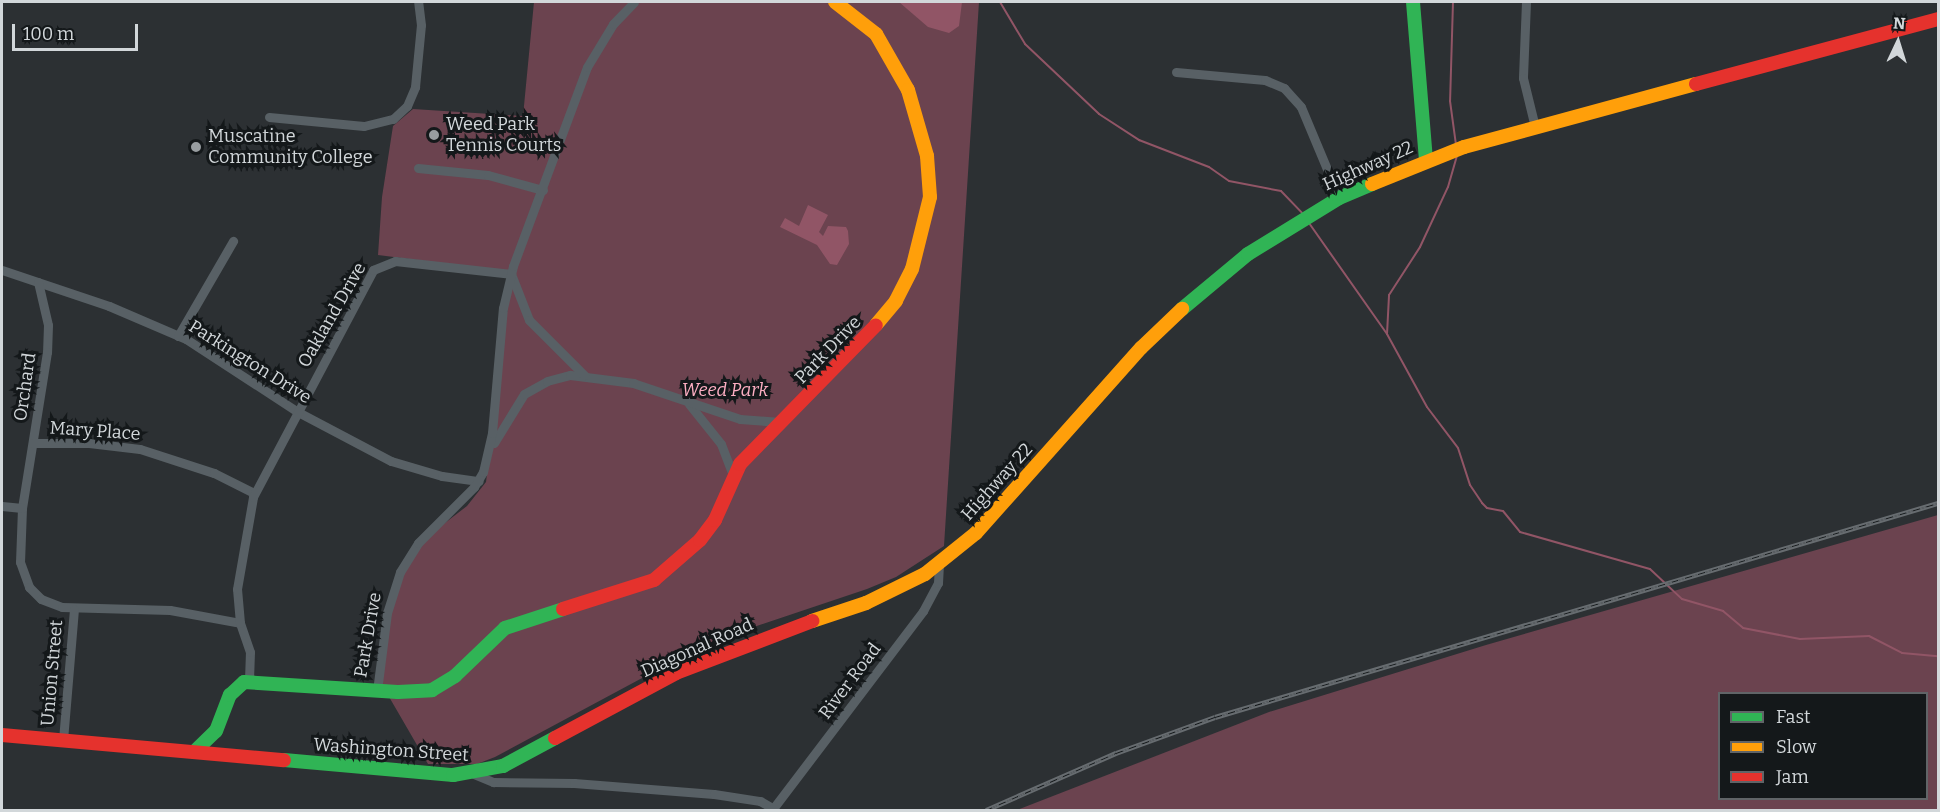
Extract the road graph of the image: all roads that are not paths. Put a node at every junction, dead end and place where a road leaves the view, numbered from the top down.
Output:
1 (418, 2) edge
2 (634, 2) edge
3 (835, 2) edge
4 (1413, 2) edge
5 (1526, 2) edge
6 (1938, 19) edge
7 (1176, 72) dead end
8 (269, 117) dead end
9 (1535, 127) junction
10 (1425, 159) junction
11 (418, 168) dead end
12 (543, 190) junction
13 (1339, 198) junction
14 (233, 241) dead end
15 (2, 270) edge
16 (511, 274) junction
17 (38, 282) junction
18 (523, 309) junction
19 (502, 313) junction
20 (178, 336) junction
21 (584, 375) junction
22 (684, 400) junction
23 (298, 412) junction
24 (780, 422) junction
25 (33, 443) junction
26 (490, 450) junction
27 (733, 475) junction
28 (479, 480) junction
29 (254, 493) junction
30 (2, 506) edge
31 (22, 508) junction
32 (939, 565) junction
33 (74, 609) junction
34 (240, 623) junction
35 (249, 680) junction
36 (377, 691) junction
37 (2, 735) edge
38 (63, 740) junction
39 (194, 752) junction
40 (474, 774) junction
41 (773, 810) edge

1 - 8 street
2 - 12 street, Park Drive
3 - 24 main road, Park Drive
4 - 10 main road
5 - 9 street
6 - 9 main road, Highway 22
7 - 13 street
9 - 10 main road, Highway 22
10 - 13 main road, Highway 22
11 - 12 street
12 - 16 street, Park Drive
13 - 32 main road, Highway 22
14 - 20 street
15 - 17 street, Parkington Drive
16 - 18 street
16 - 19 street, Park Drive
16 - 23 street, Oakland Drive
17 - 20 street, Parkington Drive
17 - 25 street, Orchard
18 - 19 street
18 - 21 street
19 - 26 street, Park Drive
20 - 23 street, Parkington Drive
21 - 22 street
21 - 26 street
22 - 24 street
22 - 27 street
23 - 28 street, Parkington Drive
23 - 29 street, Oakland Drive
24 - 27 main road, Park Drive
25 - 29 street, Mary Place
25 - 31 street, Orchard
26 - 28 street, Park Drive
27 - 36 main road, Park Drive
28 - 36 street, Park Drive
29 - 34 street, Oakland Drive
30 - 31 street
31 - 33 street, Orchard
32 - 40 main road, Diagonal Road
32 - 41 street, River Road
33 - 34 street, Orchard
33 - 38 street, Union Street
34 - 35 street, Oakland Drive
35 - 36 main road, Park Drive
35 - 39 main road
37 - 38 main road, Washington Street
38 - 39 main road, Washington Street
39 - 40 main road, Washington Street
40 - 41 street, Washington Street

